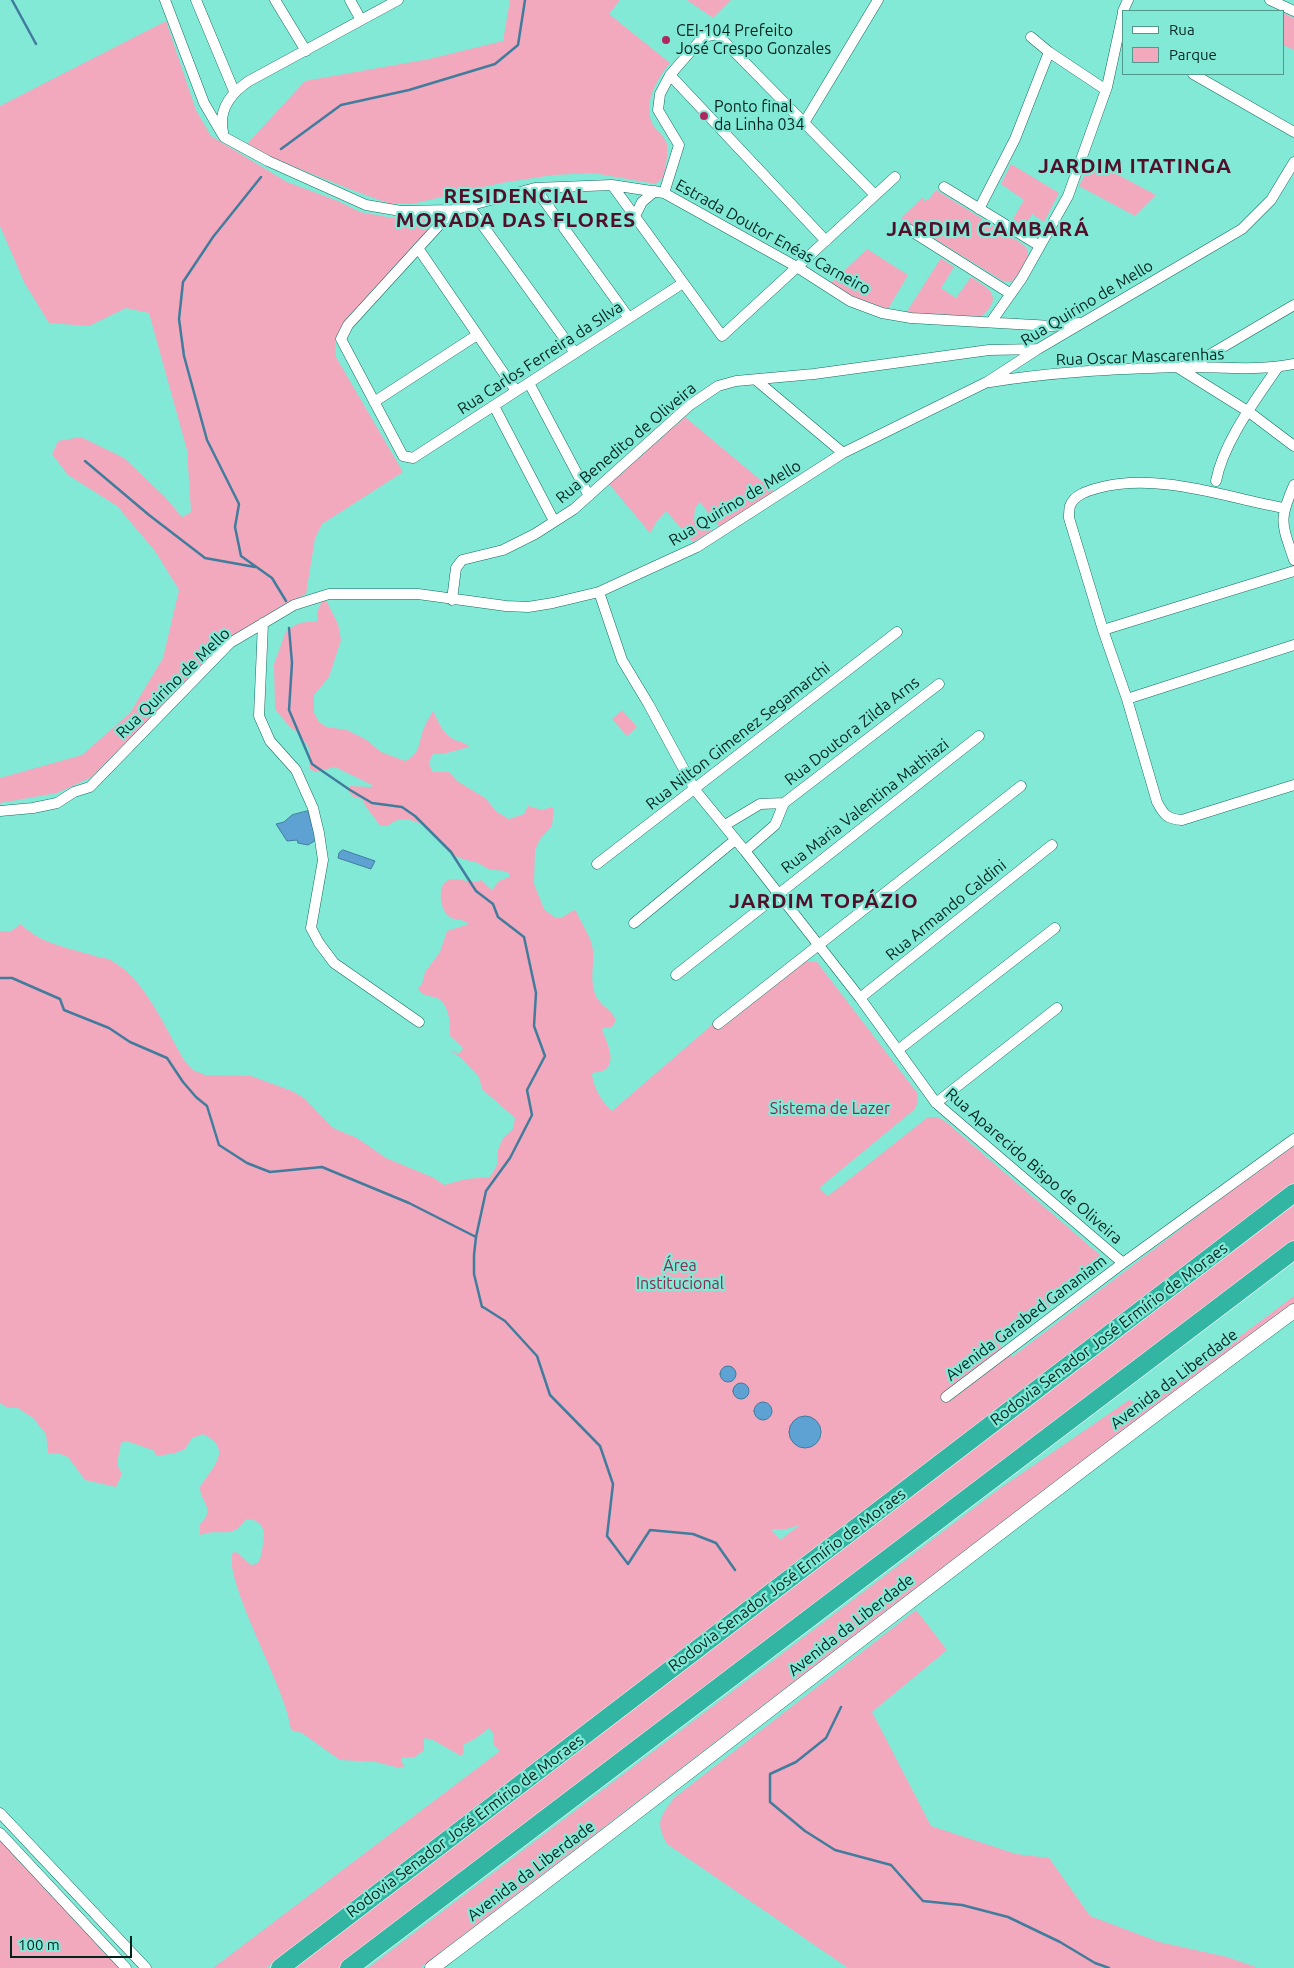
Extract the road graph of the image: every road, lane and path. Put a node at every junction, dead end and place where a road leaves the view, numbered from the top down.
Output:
1 (165, 0) edge
2 (196, 0) edge
3 (275, 0) edge
4 (350, 0) edge
5 (398, 0) edge
6 (878, 0) edge
7 (1271, 0) edge
8 (1294, 11) edge
9 (1122, 19) edge
10 (361, 20) junction
11 (1120, 32) edge
12 (1032, 37) dead end
13 (306, 51) junction
14 (1049, 52) junction
15 (670, 75) junction
16 (1195, 75) edge
17 (1106, 90) junction
18 (234, 91) junction
19 (804, 123) junction
20 (1294, 132) edge
21 (224, 137) junction
22 (1294, 162) edge
23 (895, 177) dead end
24 (612, 185) junction
25 (536, 188) junction
26 (944, 188) dead end
27 (659, 192) junction
28 (875, 195) junction
29 (468, 205) junction
30 (979, 209) junction
31 (453, 210) junction
32 (635, 216) junction
33 (905, 227) dead end
34 (826, 241) junction
35 (1040, 246) junction
36 (418, 248) junction
37 (797, 267) junction
38 (683, 283) junction
39 (1011, 294) junction
40 (1294, 305) edge
41 (629, 318) junction
42 (992, 322) junction
43 (1084, 322) junction
44 (477, 335) junction
45 (1038, 349) junction
46 (575, 353) junction
47 (1294, 364) edge
48 (1177, 367) junction
49 (1189, 367) junction
50 (1278, 367) junction
51 (756, 380) junction
52 (987, 382) junction
53 (529, 383) junction
54 (516, 391) junction
55 (374, 402) junction
56 (494, 406) junction
57 (1249, 412) junction
58 (1294, 446) edge
59 (843, 453) junction
60 (1216, 481) dead end
61 (1294, 485) edge
62 (589, 496) junction
63 (1284, 508) junction
64 (554, 521) junction
65 (1294, 560) edge
66 (1294, 571) edge
67 (598, 592) junction
68 (452, 600) junction
69 (263, 623) junction
70 (1103, 630) junction
71 (897, 632) dead end
72 (1294, 645) edge
73 (939, 684) dead end
74 (1127, 699) junction
75 (979, 736) dead end
76 (1294, 785) edge
77 (1021, 786) dead end
78 (695, 790) junction
79 (784, 803) junction
80 (0, 811) edge
81 (725, 825) junction
82 (735, 840) junction
83 (1052, 846) dead end
84 (745, 851) junction
85 (597, 864) dead end
86 (778, 894) junction
87 (634, 923) dead end
88 (1055, 928) dead end
89 (817, 946) junction
90 (676, 975) dead end
91 (860, 998) junction
92 (1058, 1008) dead end
93 (420, 1022) dead end
94 (718, 1024) dead end
95 (898, 1050) junction
96 (936, 1103) junction
97 (1294, 1139) edge
98 (1294, 1193) edge
99 (1294, 1250) edge
100 (1123, 1263) junction
101 (1294, 1311) edge
102 (946, 1396) dead end
103 (0, 1813) edge
104 (0, 1833) edge
105 (95, 1913) junction
106 (85, 1923) junction
107 (126, 1968) edge
108 (146, 1968) edge
109 (280, 1968) edge
110 (348, 1968) edge
111 (432, 1968) edge

1 - 21 street
2 - 18 street
3 - 13 street
4 - 10 street
5 - 10 street
6 - 19 street
7 - 8 street
9 - 11 street
10 - 13 street
11 - 17 street
12 - 14 street
13 - 18 street
14 - 17 street
14 - 30 street
15 - 19 street
15 - 27 street
15 - 34 street
16 - 20 street
17 - 35 street
18 - 21 street
19 - 28 street
21 - 31 street, Estrada Doutor Enéas Carneiro
22 - 43 street, Rua Quirino de Mello
23 - 28 street
24 - 25 street, Estrada Doutor Enéas Carneiro
24 - 27 street, Estrada Doutor Enéas Carneiro
24 - 32 street
25 - 29 street, Estrada Doutor Enéas Carneiro
25 - 41 street
26 - 30 street
27 - 32 street
27 - 37 street, Estrada Doutor Enéas Carneiro
28 - 34 street
29 - 31 street, Estrada Doutor Enéas Carneiro
29 - 46 street
30 - 35 street
31 - 36 street
32 - 38 street
33 - 39 street
34 - 37 street
35 - 39 street
36 - 44 street
36 - 55 street
37 - 38 street
37 - 42 street, Estrada Doutor Enéas Carneiro
38 - 41 street, Rua Carlos Ferreira da SIlva
39 - 42 street
40 - 49 street
41 - 46 street, Rua Carlos Ferreira da SIlva
42 - 43 street, Estrada Doutor Enéas Carneiro
43 - 45 street, Rua Quirino de Mello
44 - 54 street
44 - 55 street
45 - 51 street, Rua Benedito de Oliveira
45 - 52 street, Rua Quirino de Mello
46 - 53 street, Rua Carlos Ferreira da SIlva
47 - 50 street, Rua Oscar Mascarenhas
48 - 49 street, Rua Oscar Mascarenhas
48 - 52 street, Rua Oscar Mascarenhas
48 - 57 street
49 - 50 street, Rua Oscar Mascarenhas
50 - 57 street
51 - 59 street
51 - 62 street, Rua Benedito de Oliveira
52 - 59 street, Rua Quirino de Mello
53 - 54 street, Rua Carlos Ferreira da SIlva
53 - 62 street
54 - 56 street, Rua Carlos Ferreira da SIlva
55 - 56 street, Rua Carlos Ferreira da SIlva
56 - 64 street
57 - 58 street
57 - 60 street
59 - 67 street, Rua Quirino de Mello
61 - 63 street
62 - 64 street, Rua Benedito de Oliveira
63 - 65 street
63 - 70 street
64 - 68 street, Rua Benedito de Oliveira
66 - 70 street
67 - 68 street, Rua Quirino de Mello
67 - 78 street, Rua Aparecido Bispo de Oliveira
68 - 69 street, Rua Quirino de Mello
69 - 80 street, Rua Quirino de Mello
69 - 93 street
70 - 74 street
71 - 78 street, Rua Nilton Gimenez Segamarchi
72 - 74 street
73 - 79 street, Rua Doutora Zilda Arns
74 - 76 street
75 - 86 street, Rua Maria Valentina Mathiazi
77 - 89 street
78 - 81 street, Rua Aparecido Bispo de Oliveira
78 - 85 street, Rua Nilton Gimenez Segamarchi
79 - 81 street, Rua Doutora Zilda Arns
79 - 84 street, Rua Doutora Zilda Arns
81 - 82 street, Rua Aparecido Bispo de Oliveira
82 - 84 street, Rua Aparecido Bispo de Oliveira
82 - 87 street
83 - 91 street, Rua Armando Caldini
84 - 86 street, Rua Aparecido Bispo de Oliveira
86 - 89 street, Rua Aparecido Bispo de Oliveira
86 - 90 street, Rua Maria Valentina Mathiazi
88 - 95 street
89 - 91 street, Rua Aparecido Bispo de Oliveira
89 - 94 street
91 - 95 street, Rua Aparecido Bispo de Oliveira
92 - 96 street
95 - 96 street, Rua Aparecido Bispo de Oliveira
96 - 100 street, Rua Aparecido Bispo de Oliveira
97 - 100 street, Avenida Garabed Gananiam
98 - 109 highway, Rodovia Senador José Ermírio de Moraes
99 - 110 highway
100 - 102 street, Avenida Garabed Gananiam
101 - 111 street, Avenida da Liberdade
103 - 105 street
104 - 106 street
105 - 106 street
105 - 108 street
106 - 107 street

